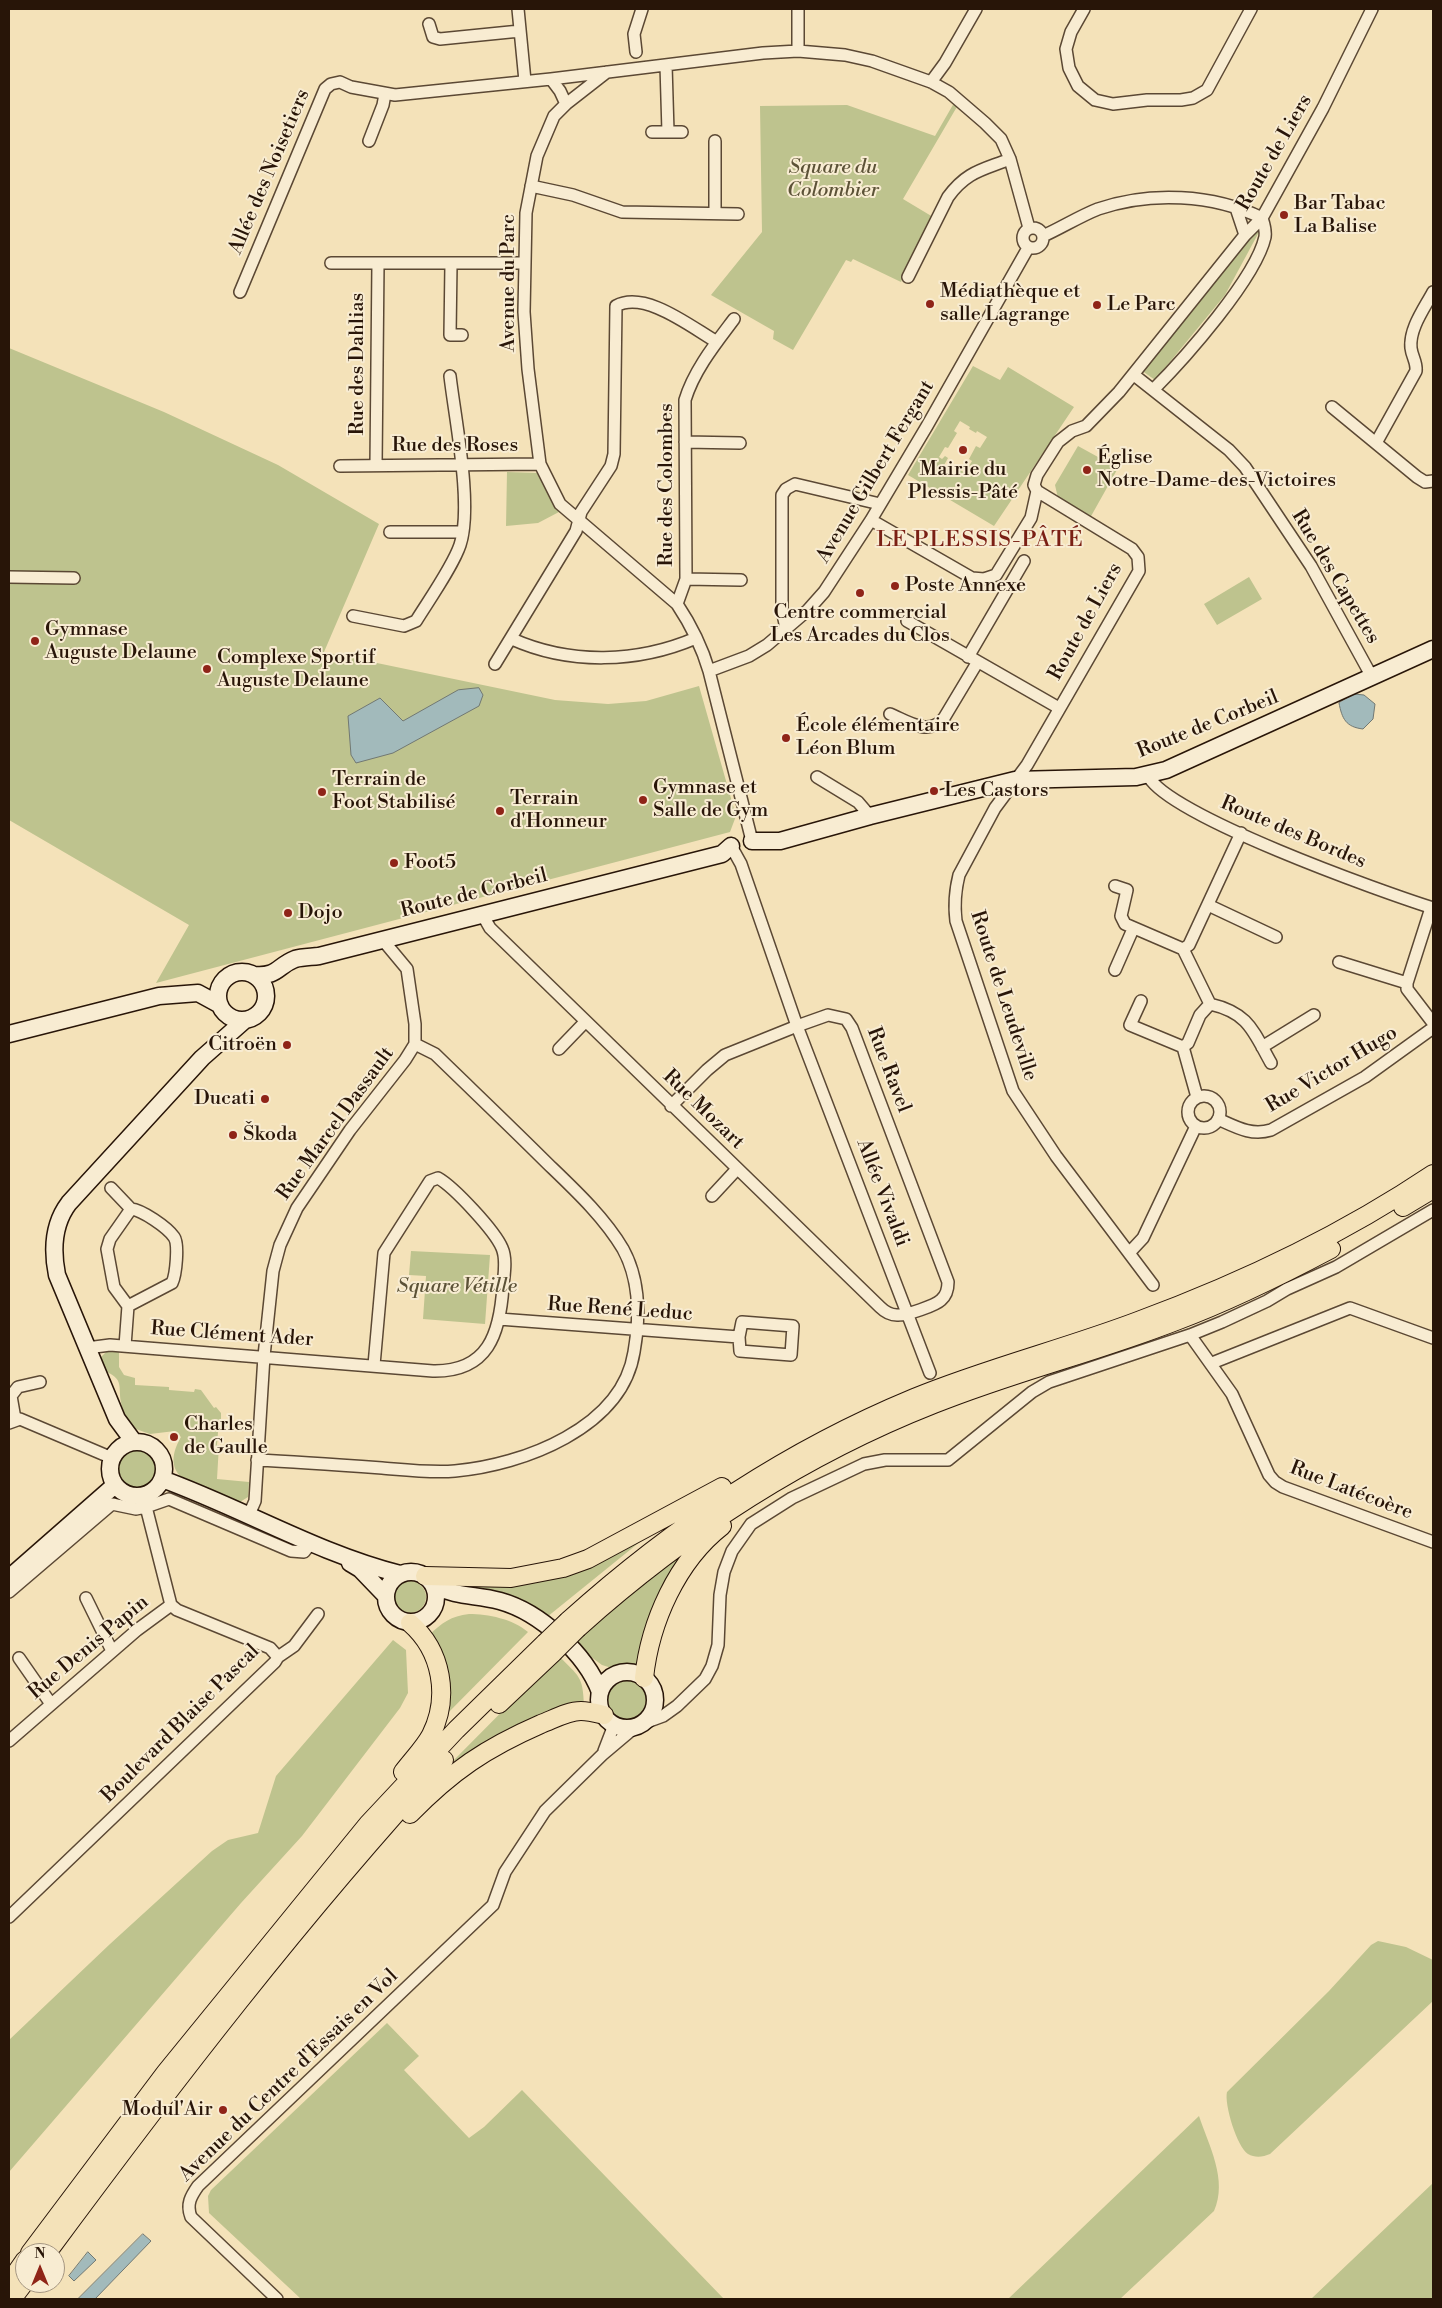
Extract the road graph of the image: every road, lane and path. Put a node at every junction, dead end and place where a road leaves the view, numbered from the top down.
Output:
1 (518, 9) edge
2 (642, 9) edge
3 (798, 9) edge
4 (976, 9) edge
5 (1084, 9) edge
6 (1250, 9) edge
7 (1372, 9) edge
8 (429, 24) dead end
9 (520, 30) junction
10 (798, 51) junction
11 (636, 52) dead end
12 (666, 66) junction
13 (608, 72) junction
14 (565, 77) junction
15 (551, 79) junction
16 (525, 82) junction
17 (931, 82) junction
18 (384, 94) junction
19 (576, 95) junction
20 (566, 104) junction
21 (652, 132) dead end
22 (668, 132) junction
23 (682, 132) dead end
24 (369, 141) dead end
25 (715, 141) dead end
26 (1010, 159) junction
27 (531, 186) junction
28 (1236, 208) junction
29 (715, 213) junction
30 (738, 214) dead end
31 (1262, 218) junction
32 (1029, 228) junction
33 (1245, 235) junction
34 (1043, 236) junction
35 (1028, 248) junction
36 (331, 263) dead end
37 (378, 263) junction
38 (450, 264) junction
39 (524, 264) junction
40 (908, 277) dead end
41 (240, 292) dead end
42 (1433, 292) edge
43 (734, 319) dead end
44 (462, 335) dead end
45 (717, 342) junction
46 (1134, 375) junction
47 (450, 376) dead end
48 (1154, 389) junction
49 (1332, 407) dead end
50 (685, 442) junction
51 (740, 442) dead end
52 (1376, 443) junction
53 (461, 464) junction
54 (540, 464) junction
55 (376, 465) junction
56 (340, 466) dead end
57 (1433, 481) edge
58 (1037, 491) junction
59 (880, 504) junction
60 (871, 520) junction
61 (578, 522) junction
62 (390, 532) dead end
63 (462, 532) junction
64 (1024, 561) dead end
65 (9, 577) edge
66 (74, 578) dead end
67 (686, 580) junction
68 (741, 580) dead end
69 (677, 604) junction
70 (353, 616) dead end
71 (906, 621) dead end
72 (786, 628) junction
73 (696, 638) junction
74 (512, 639) junction
75 (1433, 649) edge
76 (972, 660) junction
77 (496, 664) dead end
78 (709, 671) junction
79 (1372, 677) junction
80 (1059, 708) junction
81 (890, 714) dead end
82 (1148, 775) junction
83 (817, 778) dead end
84 (1015, 780) junction
85 (870, 816) junction
86 (1241, 833) junction
87 (752, 841) junction
88 (731, 846) junction
89 (1115, 886) dead end
90 (1208, 905) junction
91 (1432, 908) edge
92 (482, 914) junction
93 (1133, 929) junction
94 (1276, 936) dead end
95 (382, 939) junction
96 (1183, 949) junction
97 (319, 956) junction
98 (1339, 962) dead end
99 (1115, 970) dead end
100 (254, 975) junction
101 (222, 983) junction
102 (1407, 983) junction
103 (159, 996) junction
104 (266, 1000) junction
105 (1141, 1001) dead end
106 (1210, 1004) junction
107 (222, 1008) junction
108 (1314, 1015) dead end
109 (245, 1020) junction
110 (585, 1022) junction
111 (1433, 1022) edge
112 (797, 1026) junction
113 (1433, 1028) edge
114 (9, 1034) edge
115 (415, 1044) junction
116 (1183, 1047) junction
117 (1262, 1047) junction
118 (559, 1049) dead end
119 (202, 1058) junction
120 (1271, 1063) dead end
121 (1197, 1097) junction
122 (672, 1106) junction
123 (1218, 1120) junction
124 (1196, 1126) junction
125 (737, 1169) junction
126 (1433, 1174) edge
127 (111, 1188) dead end
128 (1433, 1189) edge
129 (712, 1196) dead end
130 (131, 1209) junction
131 (1433, 1210) edge
132 (1129, 1253) junction
133 (1153, 1286) dead end
134 (128, 1306) junction
135 (908, 1314) junction
136 (499, 1319) junction
137 (637, 1330) junction
138 (1190, 1335) junction
139 (739, 1337) junction
140 (1433, 1338) edge
141 (126, 1346) junction
142 (87, 1348) junction
143 (264, 1356) junction
144 (1212, 1363) junction
145 (374, 1365) junction
146 (930, 1373) dead end
147 (40, 1382) dead end
148 (10, 1395) edge
149 (12, 1421) edge
150 (824, 1440) junction
151 (122, 1449) junction
152 (257, 1460) junction
153 (785, 1476) junction
154 (162, 1479) junction
155 (115, 1485) junction
156 (145, 1501) junction
157 (248, 1517) junction
158 (1433, 1542) edge
159 (319, 1546) junction
160 (400, 1574) junction
161 (9, 1578) edge
162 (429, 1581) junction
163 (9, 1592) edge
164 (385, 1595) junction
165 (86, 1598) dead end
166 (474, 1598) junction
167 (171, 1604) junction
168 (433, 1610) junction
169 (318, 1614) dead end
170 (410, 1623) junction
171 (573, 1624) junction
172 (549, 1648) junction
173 (112, 1651) junction
174 (278, 1657) junction
175 (19, 1658) dead end
176 (585, 1662) junction
177 (618, 1674) junction
178 (644, 1678) junction
179 (600, 1692) junction
180 (51, 1704) junction
181 (609, 1720) junction
182 (639, 1725) junction
183 (9, 1741) edge
184 (602, 1755) junction
185 (338, 1879) junction
186 (9, 1917) edge
187 (166, 2072) junction
188 (38, 2243) edge
189 (54, 2243) edge
190 (277, 2299) edge

1 - 9 street
2 - 11 street
3 - 10 street
4 - 17 street
5 - 6 street
7 - 31 street, Route de Liers
8 - 9 street
9 - 16 street
10 - 12 street, Avenue du Parc
10 - 17 street, Avenue du Parc
12 - 13 street, Avenue du Parc
12 - 22 street
13 - 14 street, Allée des Noisetiers
13 - 19 street, Avenue du Parc
14 - 15 street, Allée des Noisetiers
14 - 19 street
15 - 16 street, Allée des Noisetiers
15 - 20 street
16 - 18 street, Allée des Noisetiers
17 - 26 street, Avenue du Parc
18 - 24 street
18 - 41 street, Allée des Noisetiers
19 - 20 street, Avenue du Parc
20 - 27 street, Avenue du Parc
21 - 22 street
22 - 23 street
25 - 29 street
26 - 32 street, Avenue du Parc
26 - 40 street
27 - 29 street
27 - 39 street, Avenue du Parc
28 - 31 street
28 - 33 street
28 - 34 street
29 - 30 street
31 - 33 street, Route de Liers
31 - 48 street
32 - 34 street
32 - 35 street
33 - 46 street, Route de Liers
34 - 35 street
35 - 59 street, Avenue Gilbert Fergant
36 - 37 street
37 - 38 street
37 - 55 street, Rue des Dahlias
38 - 39 street
38 - 44 street
39 - 54 street, Avenue du Parc
42 - 52 street
43 - 45 street, Rue des Colombes
45 - 50 street, Rue des Colombes
45 - 61 street
46 - 48 street, Rue des Capettes
46 - 58 street, Route de Liers
47 - 53 street
48 - 79 street, Rue des Capettes
49 - 52 street
50 - 51 street
50 - 67 street, Rue des Colombes
52 - 57 street
53 - 54 street, Rue des Roses
53 - 55 street, Rue des Roses
53 - 63 street
54 - 61 street, Avenue du Parc
55 - 56 street, Rue des Roses
58 - 60 street
58 - 80 street, Route de Liers
59 - 60 street, Avenue Gilbert Fergant
59 - 72 street
60 - 72 street, Avenue Gilbert Fergant
61 - 69 street, Avenue du Parc
61 - 74 street
62 - 63 street
63 - 70 street
64 - 76 street
65 - 66 street
67 - 68 street
67 - 69 street, Rue des Colombes
69 - 73 street, Avenue du Parc
71 - 76 street
72 - 78 street, Avenue Gilbert Fergant
73 - 74 street
73 - 78 street, Avenue du Parc
74 - 77 street
75 - 79 main road, Route de Corbeil
76 - 80 street
76 - 81 street
78 - 87 street, Avenue du Parc
79 - 82 main road, Route de Corbeil
80 - 84 street, Route de Liers
82 - 84 main road, Route de Corbeil
82 - 86 street, Route des Bordes
83 - 85 street
84 - 85 main road, Route de Corbeil
84 - 132 street, Route de Leudeville
85 - 87 main road, Route de Corbeil
86 - 90 street
86 - 91 street, Route des Bordes
87 - 88 main road, Route de Corbeil
88 - 92 main road, Route de Corbeil
88 - 112 street
89 - 93 street
90 - 94 street
90 - 96 street
91 - 102 street
92 - 95 main road, Route de Corbeil
92 - 110 street, Rue Mozart
93 - 96 street
93 - 99 street
95 - 97 main road, Route de Corbeil
95 - 115 street, Rue Marcel Dassault
96 - 106 street
97 - 100 main road, Route de Corbeil
97 - 104 main road, Route de Corbeil
98 - 102 street
100 - 101 main road
100 - 104 main road
101 - 103 main road
101 - 107 main road
102 - 111 street
103 - 107 main road
103 - 114 main road
104 - 109 main road
105 - 116 street
106 - 116 street
106 - 117 street
107 - 109 main road
107 - 119 main road
108 - 117 street
109 - 119 main road
110 - 118 street
110 - 122 street, Rue Mozart
112 - 122 street, Rue Ravel
112 - 135 street, Allée Vivaldi
112 - 135 street, Rue Ravel
113 - 123 street, Rue Victor Hugo
115 - 137 street
115 - 143 street, Rue Marcel Dassault
116 - 121 street
117 - 120 street
119 - 142 main road
121 - 123 street
121 - 124 street
122 - 125 street, Rue Mozart
123 - 124 street
124 - 132 street
125 - 129 street
125 - 135 street, Rue Mozart
126 - 150 main road
127 - 130 street
128 - 153 main road
130 - 134 street
130 - 134 street
131 - 138 street
132 - 133 street, Route de Leudeville
134 - 141 street
135 - 146 street, Allée Vivaldi
136 - 137 street, Rue René Leduc
136 - 145 street, Rue Clément Ader
136 - 145 street, Rue Clément Ader
137 - 139 street, Rue René Leduc
137 - 152 street
138 - 144 street, Rue Latécoère
138 - 182 street
139 - 139 street
140 - 144 street
141 - 142 street, Rue Clément Ader
141 - 143 street, Rue Clément Ader
142 - 151 main road
143 - 145 street, Rue Clément Ader
143 - 152 street, Rue Marcel Dassault
144 - 158 street, Rue Latécoère
147 - 148 street
148 - 149 street
149 - 151 street
150 - 162 main road
150 - 171 main road
151 - 154 main road
151 - 155 main road
152 - 157 street, Rue Marcel Dassault
153 - 171 main road
153 - 178 main road
154 - 156 main road
154 - 157 main road
155 - 156 main road
155 - 161 main road
156 - 159 street
156 - 163 street
156 - 167 street
157 - 159 main road
159 - 160 main road
159 - 164 main road
160 - 162 main road
160 - 164 main road
162 - 166 main road
162 - 168 main road
164 - 170 main road
165 - 173 street
166 - 168 main road
166 - 176 main road
167 - 173 street, Rue Denis Papin
167 - 174 street, Boulevard Blaise Pascal
168 - 170 main road
169 - 174 street
170 - 187 main road
171 - 172 main road, bridge
172 - 185 main road
172 - 187 main road
173 - 180 street, Rue Denis Papin
174 - 186 street, Boulevard Blaise Pascal
175 - 180 street
176 - 177 main road
176 - 179 main road
177 - 178 main road
177 - 179 main road
178 - 182 main road
179 - 181 main road
180 - 183 street, Rue Denis Papin
181 - 182 main road
181 - 184 street
181 - 185 main road
182 - 184 street
184 - 190 street, Avenue du Centre d'Essais en Vol
185 - 189 main road
187 - 188 main road

